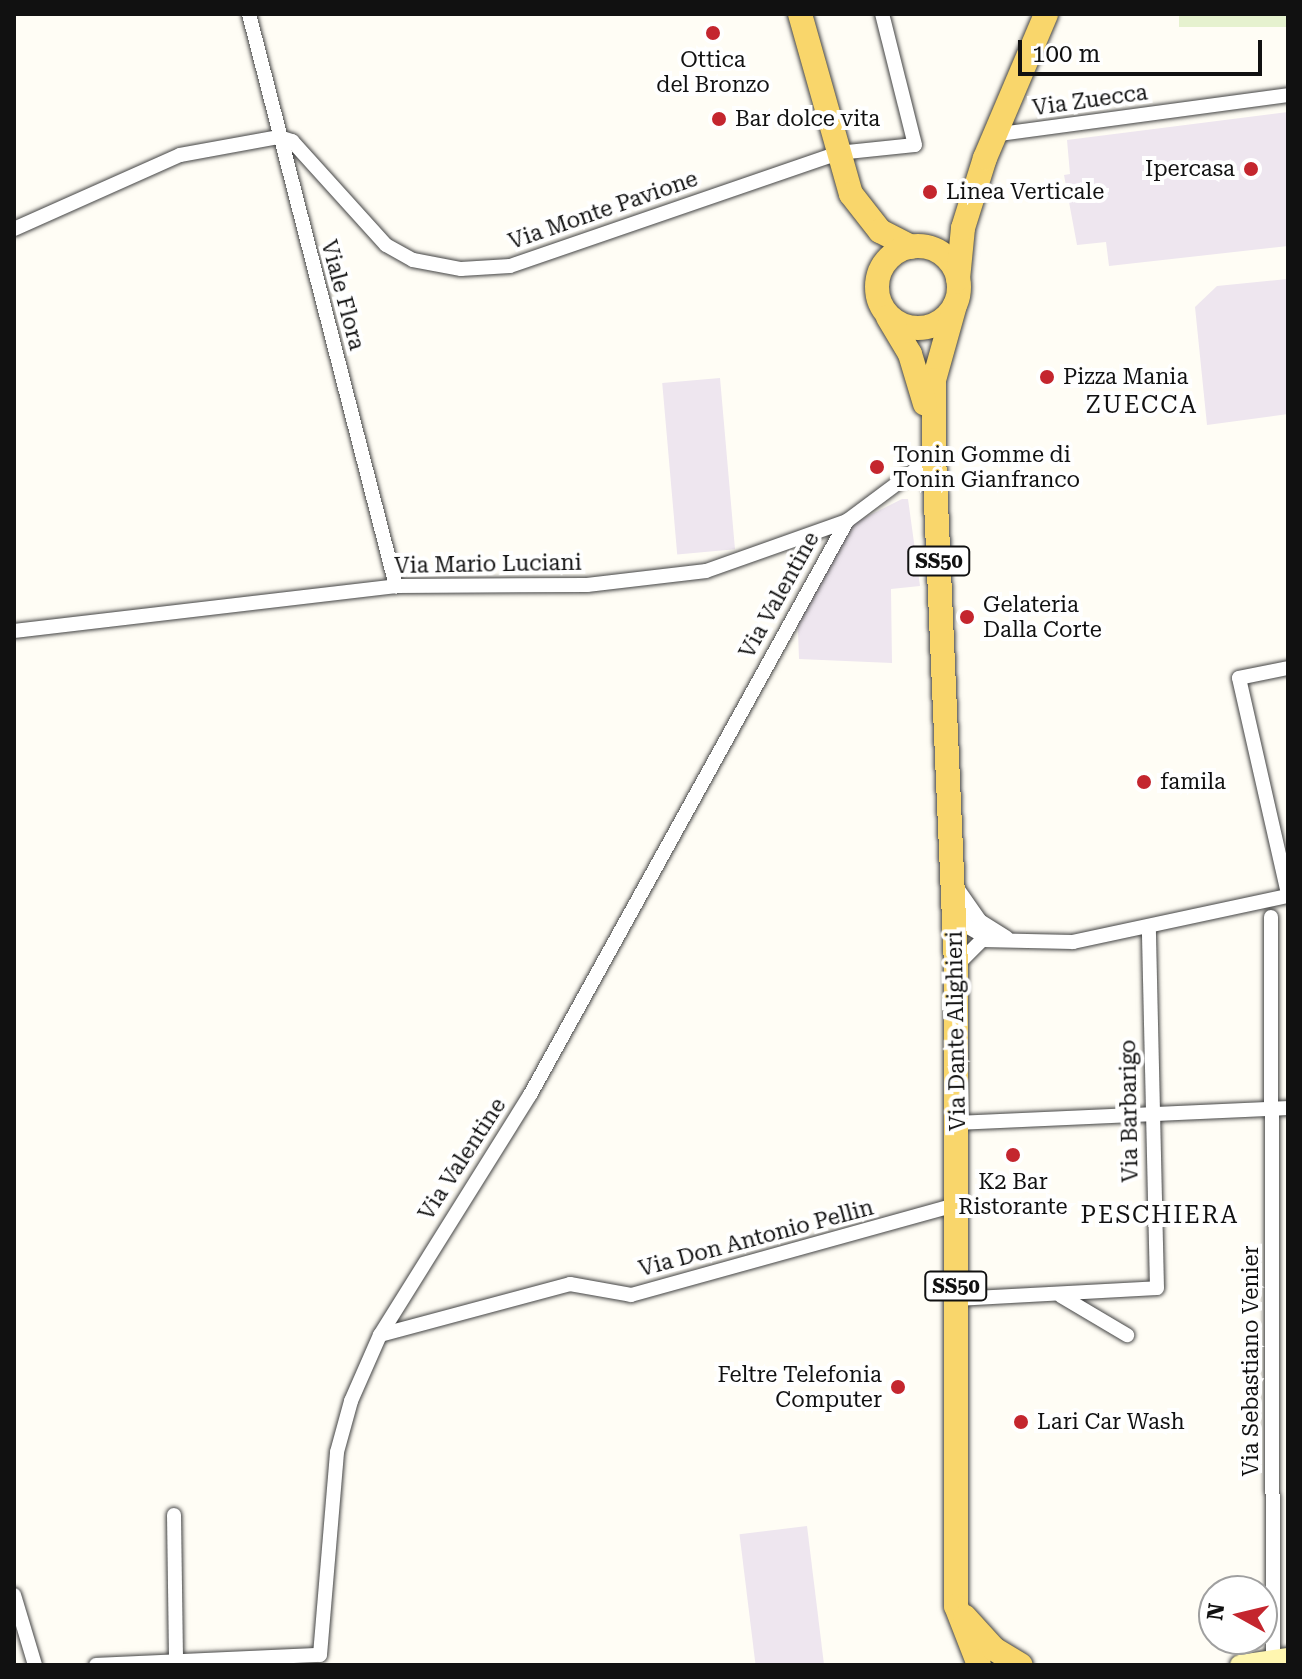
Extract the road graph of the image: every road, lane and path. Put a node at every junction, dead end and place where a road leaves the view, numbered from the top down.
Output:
1 (249, 14) edge
2 (800, 14) edge
3 (882, 14) edge
4 (1046, 14) edge
5 (1288, 95) edge
6 (992, 135) junction
7 (279, 137) junction
8 (838, 153) junction
9 (845, 179) junction
10 (969, 207) junction
11 (14, 229) edge
12 (916, 246) junction
13 (878, 277) junction
14 (958, 279) junction
15 (880, 305) junction
16 (955, 305) junction
17 (934, 456) junction
18 (847, 521) junction
19 (396, 586) junction
20 (14, 631) edge
21 (1288, 668) edge
22 (953, 889) junction
23 (1288, 895) edge
24 (1271, 917) dead end
25 (1149, 927) junction
26 (989, 939) junction
27 (1014, 941) junction
28 (956, 966) junction
29 (1280, 1108) edge
30 (1150, 1117) junction
31 (957, 1123) junction
32 (956, 1205) junction
33 (1061, 1296) junction
34 (956, 1299) junction
35 (380, 1335) junction
36 (1127, 1335) dead end
37 (1280, 1464) edge
38 (174, 1515) dead end
39 (14, 1595) edge
40 (956, 1606) junction
41 (1281, 1659) edge
42 (176, 1661) junction
43 (35, 1665) edge
44 (96, 1665) edge
45 (979, 1665) edge
46 (1021, 1665) edge
47 (1240, 1665) edge

1 - 7 street, Viale Flora
2 - 8 main road
3 - 8 street, Via Monte Pavione
4 - 6 main road
5 - 6 street, Via Zuecca
6 - 10 main road
7 - 8 street, Via Monte Pavione
7 - 11 street
7 - 19 street, Viale Flora
8 - 9 main road
9 - 12 main road
9 - 13 main road
10 - 12 main road
10 - 14 main road
12 - 13 main road
12 - 14 main road
13 - 15 main road
14 - 16 main road
15 - 16 main road
15 - 17 main road, Via Dante Alighieri
16 - 17 main road, Via Dante Alighieri
17 - 18 street, Via Mario Luciani
17 - 22 main road, Via Dante Alighieri / SS50
18 - 19 street, Via Mario Luciani
18 - 35 street, Via Valentine
19 - 20 street, Via Mario Luciani
21 - 23 street
22 - 26 street
22 - 27 street
22 - 28 main road, Via Dante Alighieri / SS50
23 - 25 street
24 - 29 street, Via Sebastiano Venier
25 - 27 street
25 - 30 street, Via Barbarigo
26 - 27 street
26 - 28 street
28 - 31 main road, Via Dante Alighieri / SS50
29 - 30 street
29 - 37 street, Via Sebastiano Venier
30 - 31 street
30 - 33 street, Via Barbarigo
31 - 32 main road, Via Dante Alighieri / SS50
32 - 34 main road, Via Dante Alighieri / SS50
32 - 35 street, Via Don Antonio Pellin
33 - 34 street
33 - 36 street
34 - 40 main road, Via Dante Alighieri / SS50
35 - 42 street, Via Valentine
37 - 41 street, Via Sebastiano Venier
38 - 42 street
39 - 43 street
40 - 45 main road, Via Dante Alighieri / SS50
40 - 46 main road
41 - 47 street
42 - 44 street, Via Valentine

